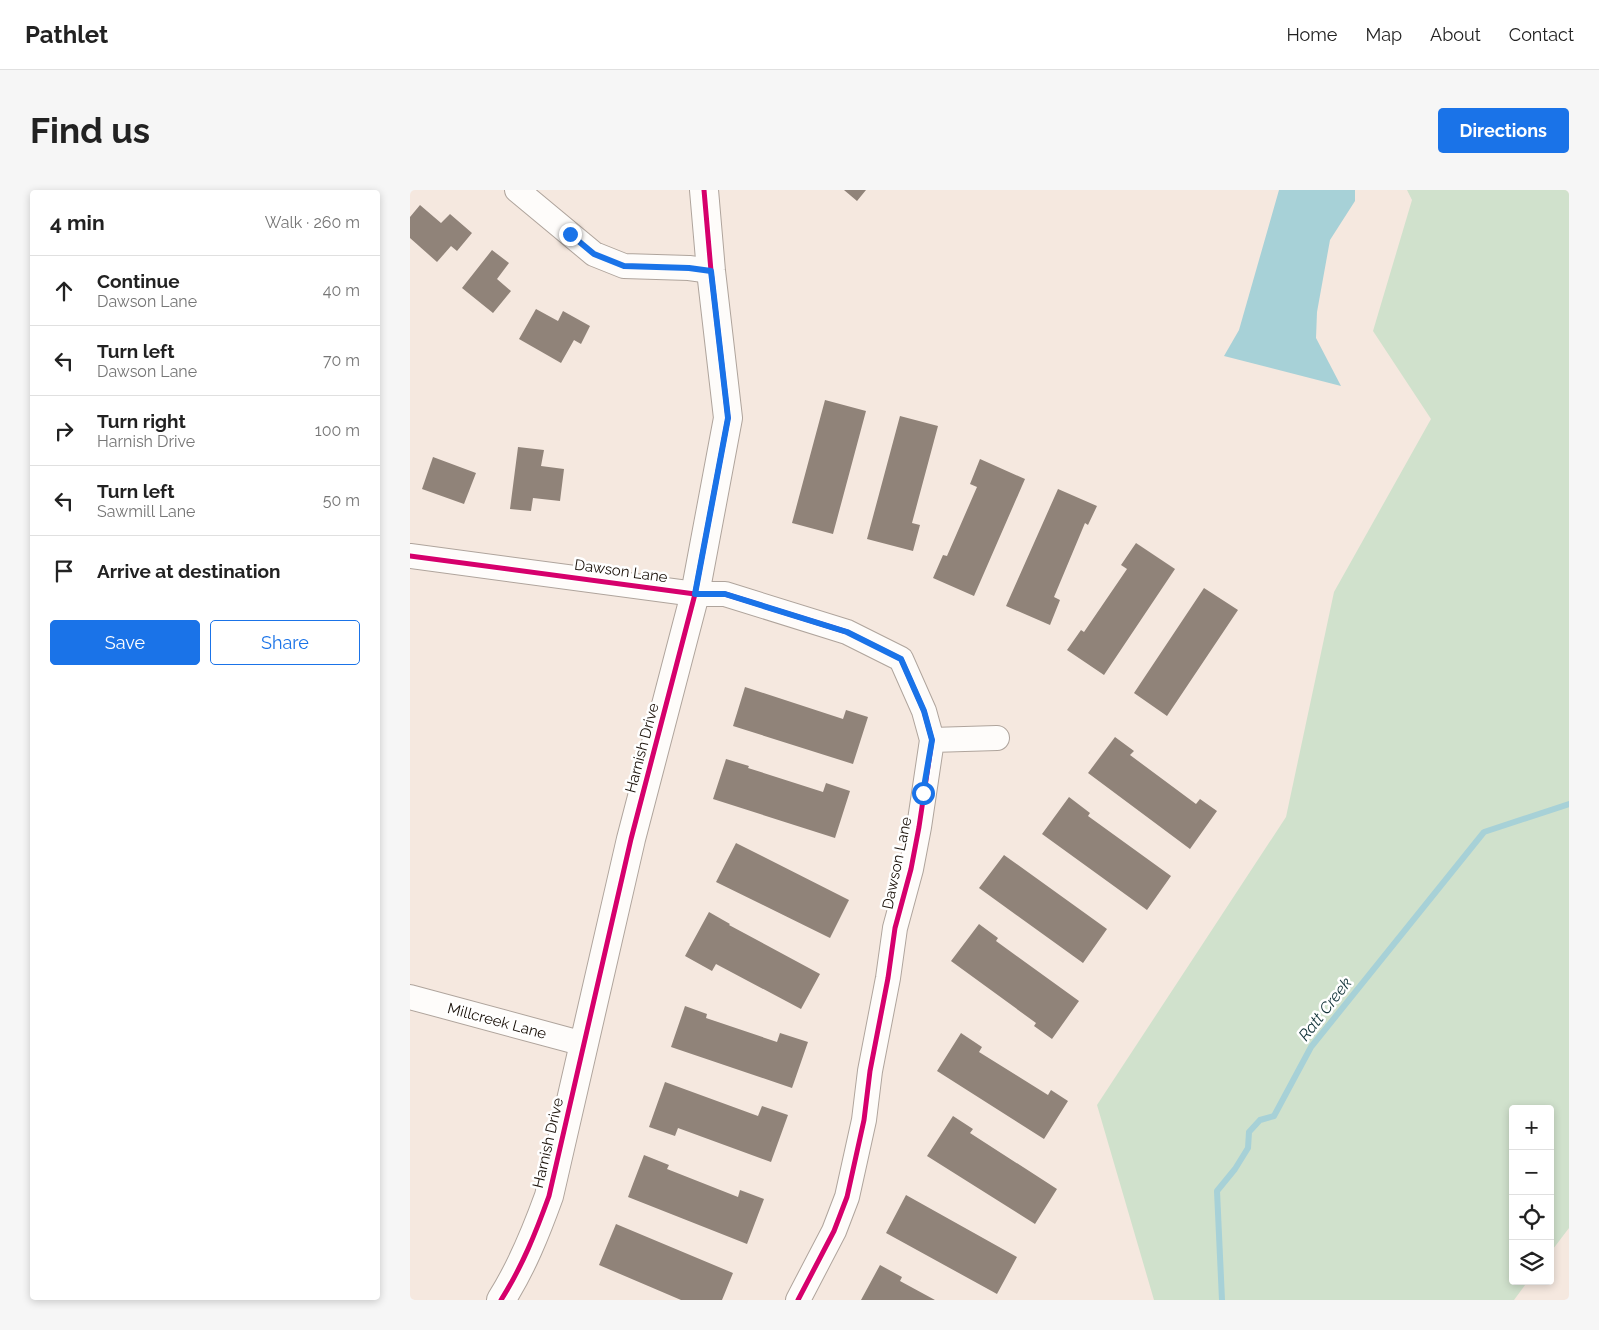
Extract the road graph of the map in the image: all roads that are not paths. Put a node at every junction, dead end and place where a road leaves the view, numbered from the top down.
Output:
1 (517, 190) edge
2 (704, 190) edge
3 (711, 271) junction
4 (410, 556) edge
5 (695, 594) junction
6 (997, 738) dead end
7 (932, 740) junction
8 (410, 997) edge
9 (584, 1044) junction
10 (501, 1300) edge
11 (798, 1300) edge

1 - 3 street
2 - 3 street, Harnish Drive
3 - 5 street, Harnish Drive
4 - 5 street, Dawson Lane
5 - 7 street, Dawson Lane
5 - 9 street, Harnish Drive
6 - 7 street
7 - 11 street, Dawson Lane
8 - 9 street, Millcreek Lane
9 - 10 street, Harnish Drive

